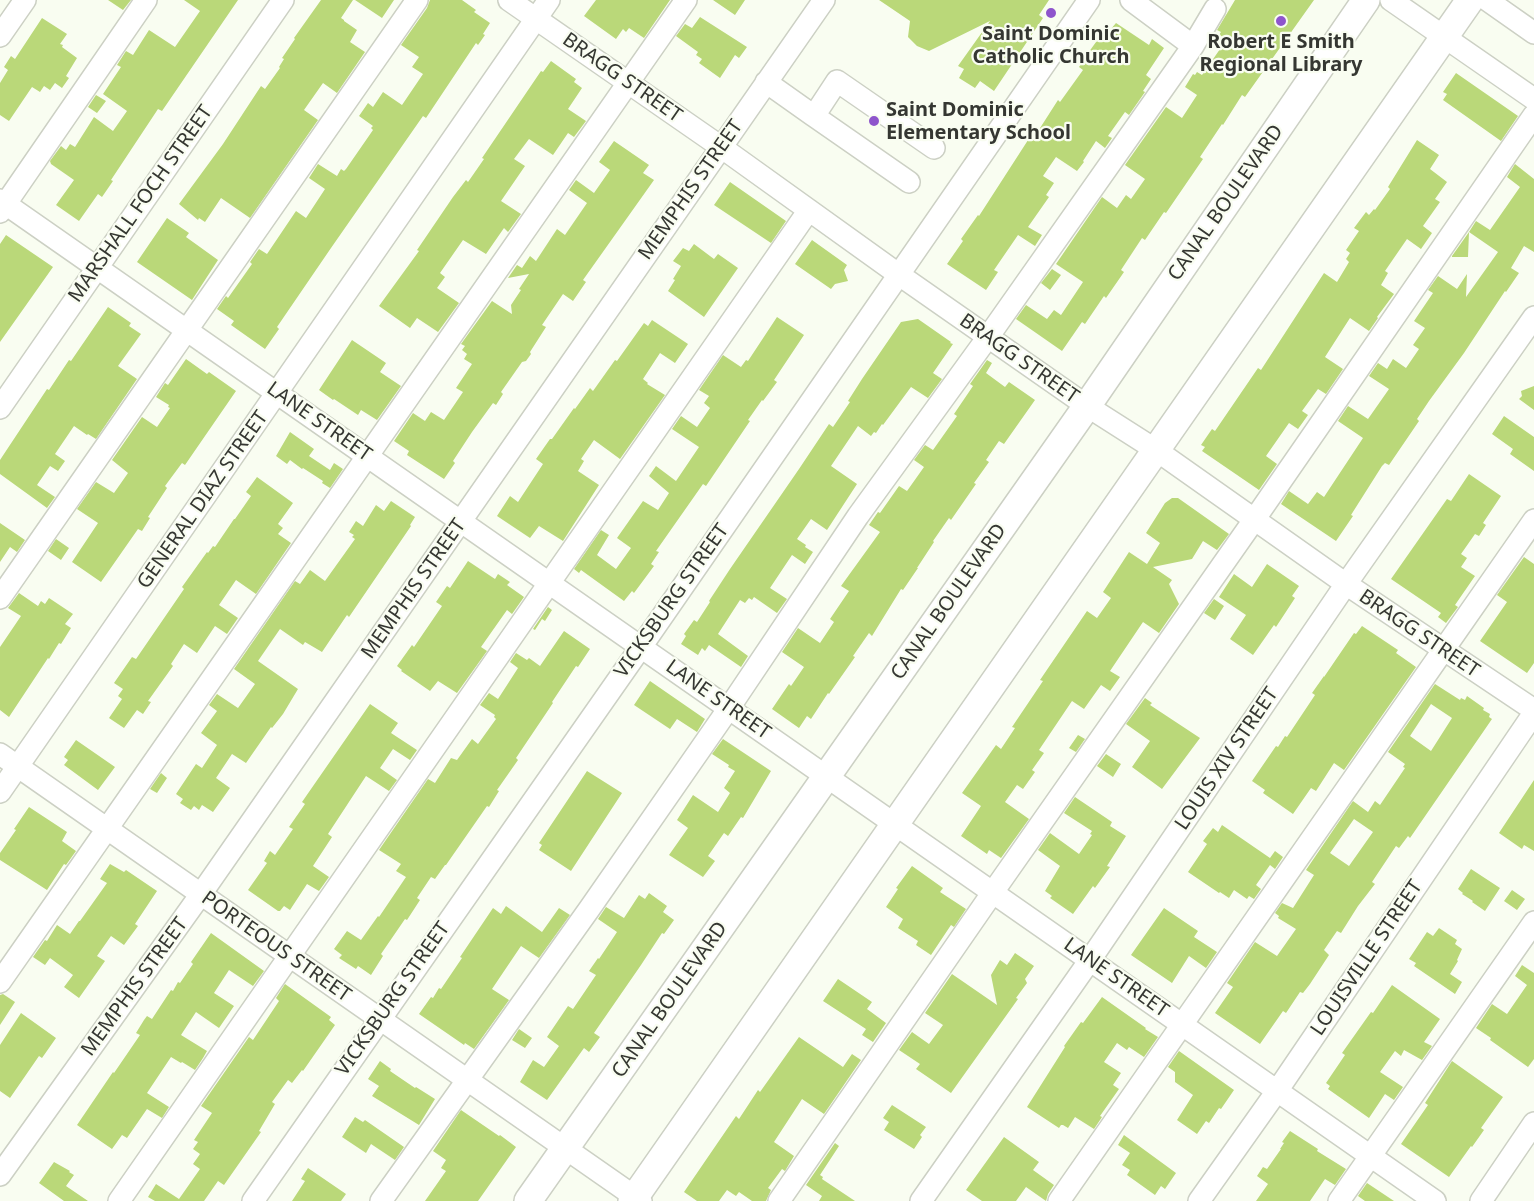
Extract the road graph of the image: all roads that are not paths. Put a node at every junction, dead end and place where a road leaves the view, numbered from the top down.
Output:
1 (25, 0) edge
2 (146, 0) edge
3 (283, 0) edge
4 (417, 0) edge
5 (509, 0) edge
6 (549, 0) edge
7 (686, 0) edge
8 (824, 0) edge
9 (1089, 0) edge
10 (1131, 0) edge
11 (1366, 0) edge
12 (1391, 0) edge
13 (1470, 0) edge
14 (1487, 0) edge
15 (1213, 3) edge
16 (536, 19) junction
17 (1534, 33) edge
18 (0, 36) edge
19 (1444, 37) junction
20 (1193, 46) junction
21 (766, 82) junction
22 (628, 83) junction
23 (1534, 99) edge
24 (1534, 115) edge
25 (814, 116) junction
26 (721, 147) junction
27 (934, 148) dead end
28 (909, 182) dead end
29 (2, 205) edge
30 (809, 210) junction
31 (97, 268) junction
32 (898, 274) junction
33 (1534, 317) edge
34 (187, 330) junction
35 (988, 337) junction
36 (277, 393) junction
37 (1087, 406) junction
38 (0, 408) edge
39 (1156, 450) junction
40 (368, 457) junction
41 (1254, 520) junction
42 (1534, 520) edge
43 (461, 521) junction
44 (549, 583) junction
45 (1346, 584) junction
46 (0, 598) edge
47 (641, 647) junction
48 (1444, 650) junction
49 (729, 708) junction
50 (1534, 711) edge
51 (0, 754) edge
52 (17, 767) junction
53 (827, 777) junction
54 (0, 792) edge
55 (894, 824) junction
56 (106, 828) junction
57 (993, 892) junction
58 (201, 894) junction
59 (1534, 922) edge
60 (289, 956) junction
61 (1090, 960) junction
62 (0, 982) edge
63 (379, 1019) junction
64 (1182, 1024) junction
65 (467, 1080) junction
66 (1277, 1091) junction
67 (1534, 1123) edge
68 (565, 1148) junction
69 (1370, 1155) junction
70 (0, 1175) edge
71 (636, 1200) edge
72 (119, 1201) edge
73 (253, 1201) edge
74 (381, 1201) edge
75 (528, 1201) edge
76 (779, 1201) edge
77 (921, 1201) edge
78 (1059, 1201) edge
79 (1199, 1201) edge
80 (1339, 1201) edge
81 (1435, 1201) edge
82 (1481, 1201) edge

1 - 18 street
2 - 29 street
3 - 31 street, MARSHALL FOCH STREET
4 - 34 street
5 - 16 street, BRAGG STREET
6 - 16 street, GENERAL DIAZ STREET
7 - 22 street
8 - 21 street, MEMPHIS STREET
9 - 32 street, VICKSBURG STREET
10 - 20 street
11 - 37 main road, CANAL BOULEVARD
12 - 19 street
13 - 19 main road
14 - 17 street
15 - 20 street
16 - 22 street, BRAGG STREET
16 - 36 street, GENERAL DIAZ STREET
19 - 23 street
19 - 39 main road
20 - 35 street
21 - 25 street
21 - 26 street, MEMPHIS STREET
22 - 26 street, BRAGG STREET
22 - 40 street
24 - 41 street
25 - 27 street
25 - 28 street
26 - 30 street, BRAGG STREET
26 - 43 street, MEMPHIS STREET
29 - 31 street, LANE STREET
30 - 32 street, BRAGG STREET
30 - 44 street
31 - 34 street, LANE STREET
31 - 38 street, MARSHALL FOCH STREET
32 - 35 street, BRAGG STREET
32 - 47 street, VICKSBURG STREET
33 - 45 street, LOUIS XIV STREET
34 - 36 street, LANE STREET
34 - 46 street
35 - 37 street, BRAGG STREET
35 - 49 street
36 - 40 street, LANE STREET
36 - 52 street, GENERAL DIAZ STREET
37 - 39 street, BRAGG STREET
37 - 53 main road, CANAL BOULEVARD
39 - 41 street, BRAGG STREET
39 - 55 main road
40 - 43 street, LANE STREET
40 - 56 street
41 - 45 street, BRAGG STREET
41 - 57 street
42 - 48 street
43 - 44 street, LANE STREET
43 - 58 street, MEMPHIS STREET
44 - 47 street, LANE STREET
44 - 60 street
45 - 48 street, BRAGG STREET
45 - 61 street, LOUIS XIV STREET
47 - 49 street, LANE STREET
47 - 63 street, VICKSBURG STREET
48 - 50 street, BRAGG STREET
48 - 64 street
49 - 53 street, LANE STREET
49 - 65 street
50 - 66 street, LOUISVILLE STREET
51 - 52 street, PORTEOUS STREET
52 - 54 street, GENERAL DIAZ STREET
52 - 56 street, PORTEOUS STREET
53 - 55 street, LANE STREET
53 - 68 main road, CANAL BOULEVARD
55 - 57 street, LANE STREET
55 - 71 main road
56 - 58 street, PORTEOUS STREET
56 - 62 street
57 - 61 street, LANE STREET
57 - 76 street
58 - 60 street, PORTEOUS STREET
58 - 70 street, MEMPHIS STREET
59 - 69 street
60 - 63 street, PORTEOUS STREET
60 - 72 street
61 - 64 street, LANE STREET
61 - 77 street, LOUIS XIV STREET
63 - 65 street, PORTEOUS STREET
63 - 73 street, VICKSBURG STREET
64 - 66 street, LANE STREET
64 - 78 street
65 - 68 street, PORTEOUS STREET
65 - 74 street
66 - 69 street, LANE STREET
66 - 79 street, LOUISVILLE STREET
67 - 82 street
68 - 71 street, PORTEOUS STREET
68 - 75 main road, CANAL BOULEVARD
69 - 80 street
69 - 81 street, LANE STREET

